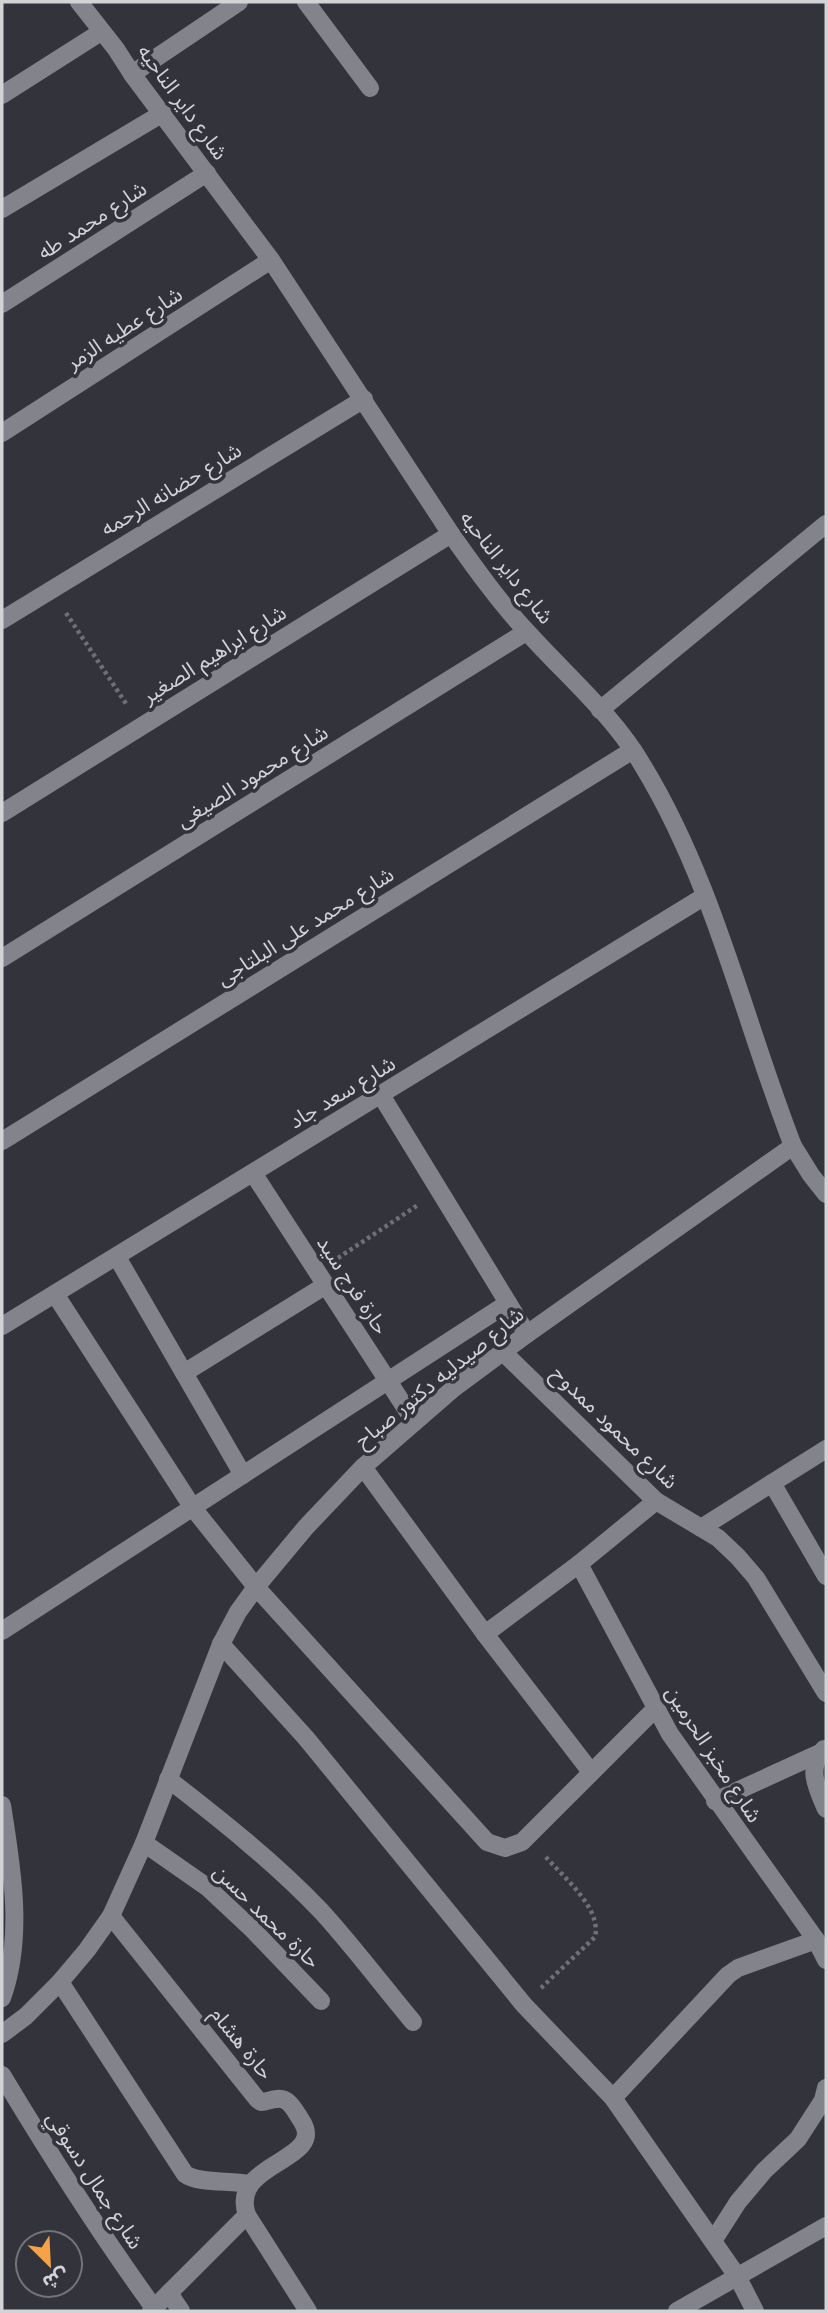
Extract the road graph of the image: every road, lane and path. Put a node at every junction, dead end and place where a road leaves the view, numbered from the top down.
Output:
1 (79, 2) edge
2 (239, 2) edge
3 (306, 2) edge
4 (101, 32) junction
5 (132, 74) junction
6 (370, 88) dead end
7 (2, 95) edge
8 (163, 113) junction
9 (207, 173) junction
10 (2, 209) edge
11 (271, 260) junction
12 (2, 304) edge
13 (364, 398) junction
14 (2, 433) edge
15 (826, 524) edge
16 (451, 534) junction
17 (50, 589) junction
18 (2, 620) edge
19 (526, 632) junction
20 (600, 710) junction
21 (141, 726) junction
22 (633, 750) junction
23 (2, 813) edge
24 (705, 896) junction
25 (2, 958) edge
26 (381, 1095) junction
27 (2, 1141) edge
28 (793, 1146) junction
29 (253, 1173) junction
30 (439, 1191) junction
31 (826, 1194) edge
32 (117, 1257) junction
33 (322, 1279) junction
34 (55, 1294) junction
35 (508, 1303) junction
36 (2, 1326) edge
37 (527, 1334) junction
38 (503, 1352) junction
39 (184, 1373) junction
40 (388, 1381) junction
41 (414, 1421) junction
42 (826, 1448) edge
43 (363, 1467) junction
44 (243, 1475) junction
45 (772, 1483) junction
46 (656, 1501) junction
47 (193, 1508) junction
48 (701, 1528) junction
49 (579, 1563) junction
50 (826, 1576) edge
51 (256, 1587) junction
52 (2, 1631) edge
53 (485, 1634) junction
54 (221, 1644) junction
55 (820, 1670) edge
56 (826, 1693) edge
57 (655, 1709) junction
58 (823, 1750) edge
59 (591, 1772) junction
60 (168, 1779) junction
61 (715, 1801) junction
62 (2, 1805) edge
63 (826, 1809) edge
64 (529, 1836) junction
65 (144, 1843) junction
66 (111, 1916) junction
67 (816, 1940) junction
68 (826, 1960) edge
69 (60, 1982) junction
70 (2, 1998) edge
71 (321, 2001) dead end
72 (524, 2005) junction
73 (413, 2022) dead end
74 (2, 2034) edge
75 (2, 2075) edge
76 (826, 2088) edge
77 (612, 2098) junction
78 (249, 2184) junction
79 (247, 2215) junction
80 (826, 2227) edge
81 (713, 2241) junction
82 (737, 2276) junction
83 (169, 2293) junction
84 (153, 2309) edge
85 (181, 2311) edge
86 (308, 2311) edge
87 (677, 2311) edge
88 (755, 2311) edge

1 - 4 street, شارع داير الناحيه
2 - 5 street
3 - 6 street
4 - 5 street, شارع داير الناحيه
4 - 7 street
5 - 8 street, شارع داير الناحيه
8 - 9 street, شارع داير الناحيه
8 - 10 street
9 - 11 street, شارع داير الناحيه
9 - 12 street, شارع محمد طه
11 - 13 street, شارع داير الناحيه
11 - 14 street, شارع عطيه الزمر
13 - 16 street, شارع داير الناحيه
13 - 17 street, شارع حضانه الرحمه
15 - 20 street
16 - 19 street, شارع داير الناحيه
16 - 21 street, شارع ابراهيم الصغير
17 - 18 street, شارع حضانه الرحمه
17 - 21 path
19 - 20 street, شارع داير الناحيه
19 - 25 street, شارع محمود الصيغى
20 - 22 street, شارع داير الناحيه
21 - 23 street, شارع ابراهيم الصغير
22 - 24 street, شارع داير الناحيه
22 - 27 street, شارع محمد على البلتاجى
24 - 26 street, شارع سعد جاد
24 - 28 street, شارع داير الناحيه
26 - 29 street, شارع سعد جاد
26 - 30 street
28 - 31 street, شارع داير الناحيه
28 - 37 street, شارع صيدليه دكتور صباح
29 - 32 street, شارع سعد جاد
29 - 33 street, حارة فرج سيد
30 - 33 path
30 - 35 street
32 - 34 street, شارع سعد جاد
32 - 39 street
33 - 39 street
33 - 40 street, حارة فرج سيد
34 - 36 street, شارع سعد جاد
34 - 47 street
35 - 37 street
35 - 40 street
37 - 38 street, شارع صيدليه دكتور صباح
38 - 41 street, شارع صيدليه دكتور صباح
38 - 46 street, شارع محمود ممدوح
39 - 44 street
40 - 41 street, حارة فرج سيد
40 - 44 street
41 - 43 street, شارع صيدليه دكتور صباح
42 - 45 street
43 - 51 street, شارع صيدليه دكتور صباح
43 - 53 street
44 - 47 street
45 - 48 street
45 - 50 street
46 - 48 street, شارع محمود ممدوح
46 - 49 street
47 - 51 street
47 - 52 street
48 - 55 street, شارع محمود ممدوح
49 - 53 street
49 - 57 street, شارع مخبز الحرمين
51 - 54 street, شارع صيدليه دكتور صباح
51 - 64 street
53 - 59 street
54 - 60 street, شارع صيدليه دكتور صباح
54 - 72 street
55 - 56 street, شارع محمود ممدوح
57 - 59 street
57 - 61 street, شارع مخبز الحرمين
58 - 61 street
58 - 63 street
59 - 64 street
60 - 65 street, شارع صيدليه دكتور صباح
60 - 73 street
61 - 67 street, شارع مخبز الحرمين
62 - 70 street
64 - 72 path
65 - 66 street, شارع صيدليه دكتور صباح
65 - 71 street, حارة محمد حسن
66 - 69 street, شارع صيدليه دكتور صباح
66 - 78 street, حارة هشام
67 - 68 street, شارع مخبز الحرمين
67 - 77 street
69 - 74 street, شارع صيدليه دكتور صباح
69 - 78 street
72 - 77 street
75 - 84 street, شارع جمال دسوقي
76 - 81 street
77 - 81 street
78 - 79 street
79 - 83 street
79 - 86 street
80 - 82 street
81 - 82 street
82 - 87 street
82 - 88 street
83 - 84 street
83 - 85 street

